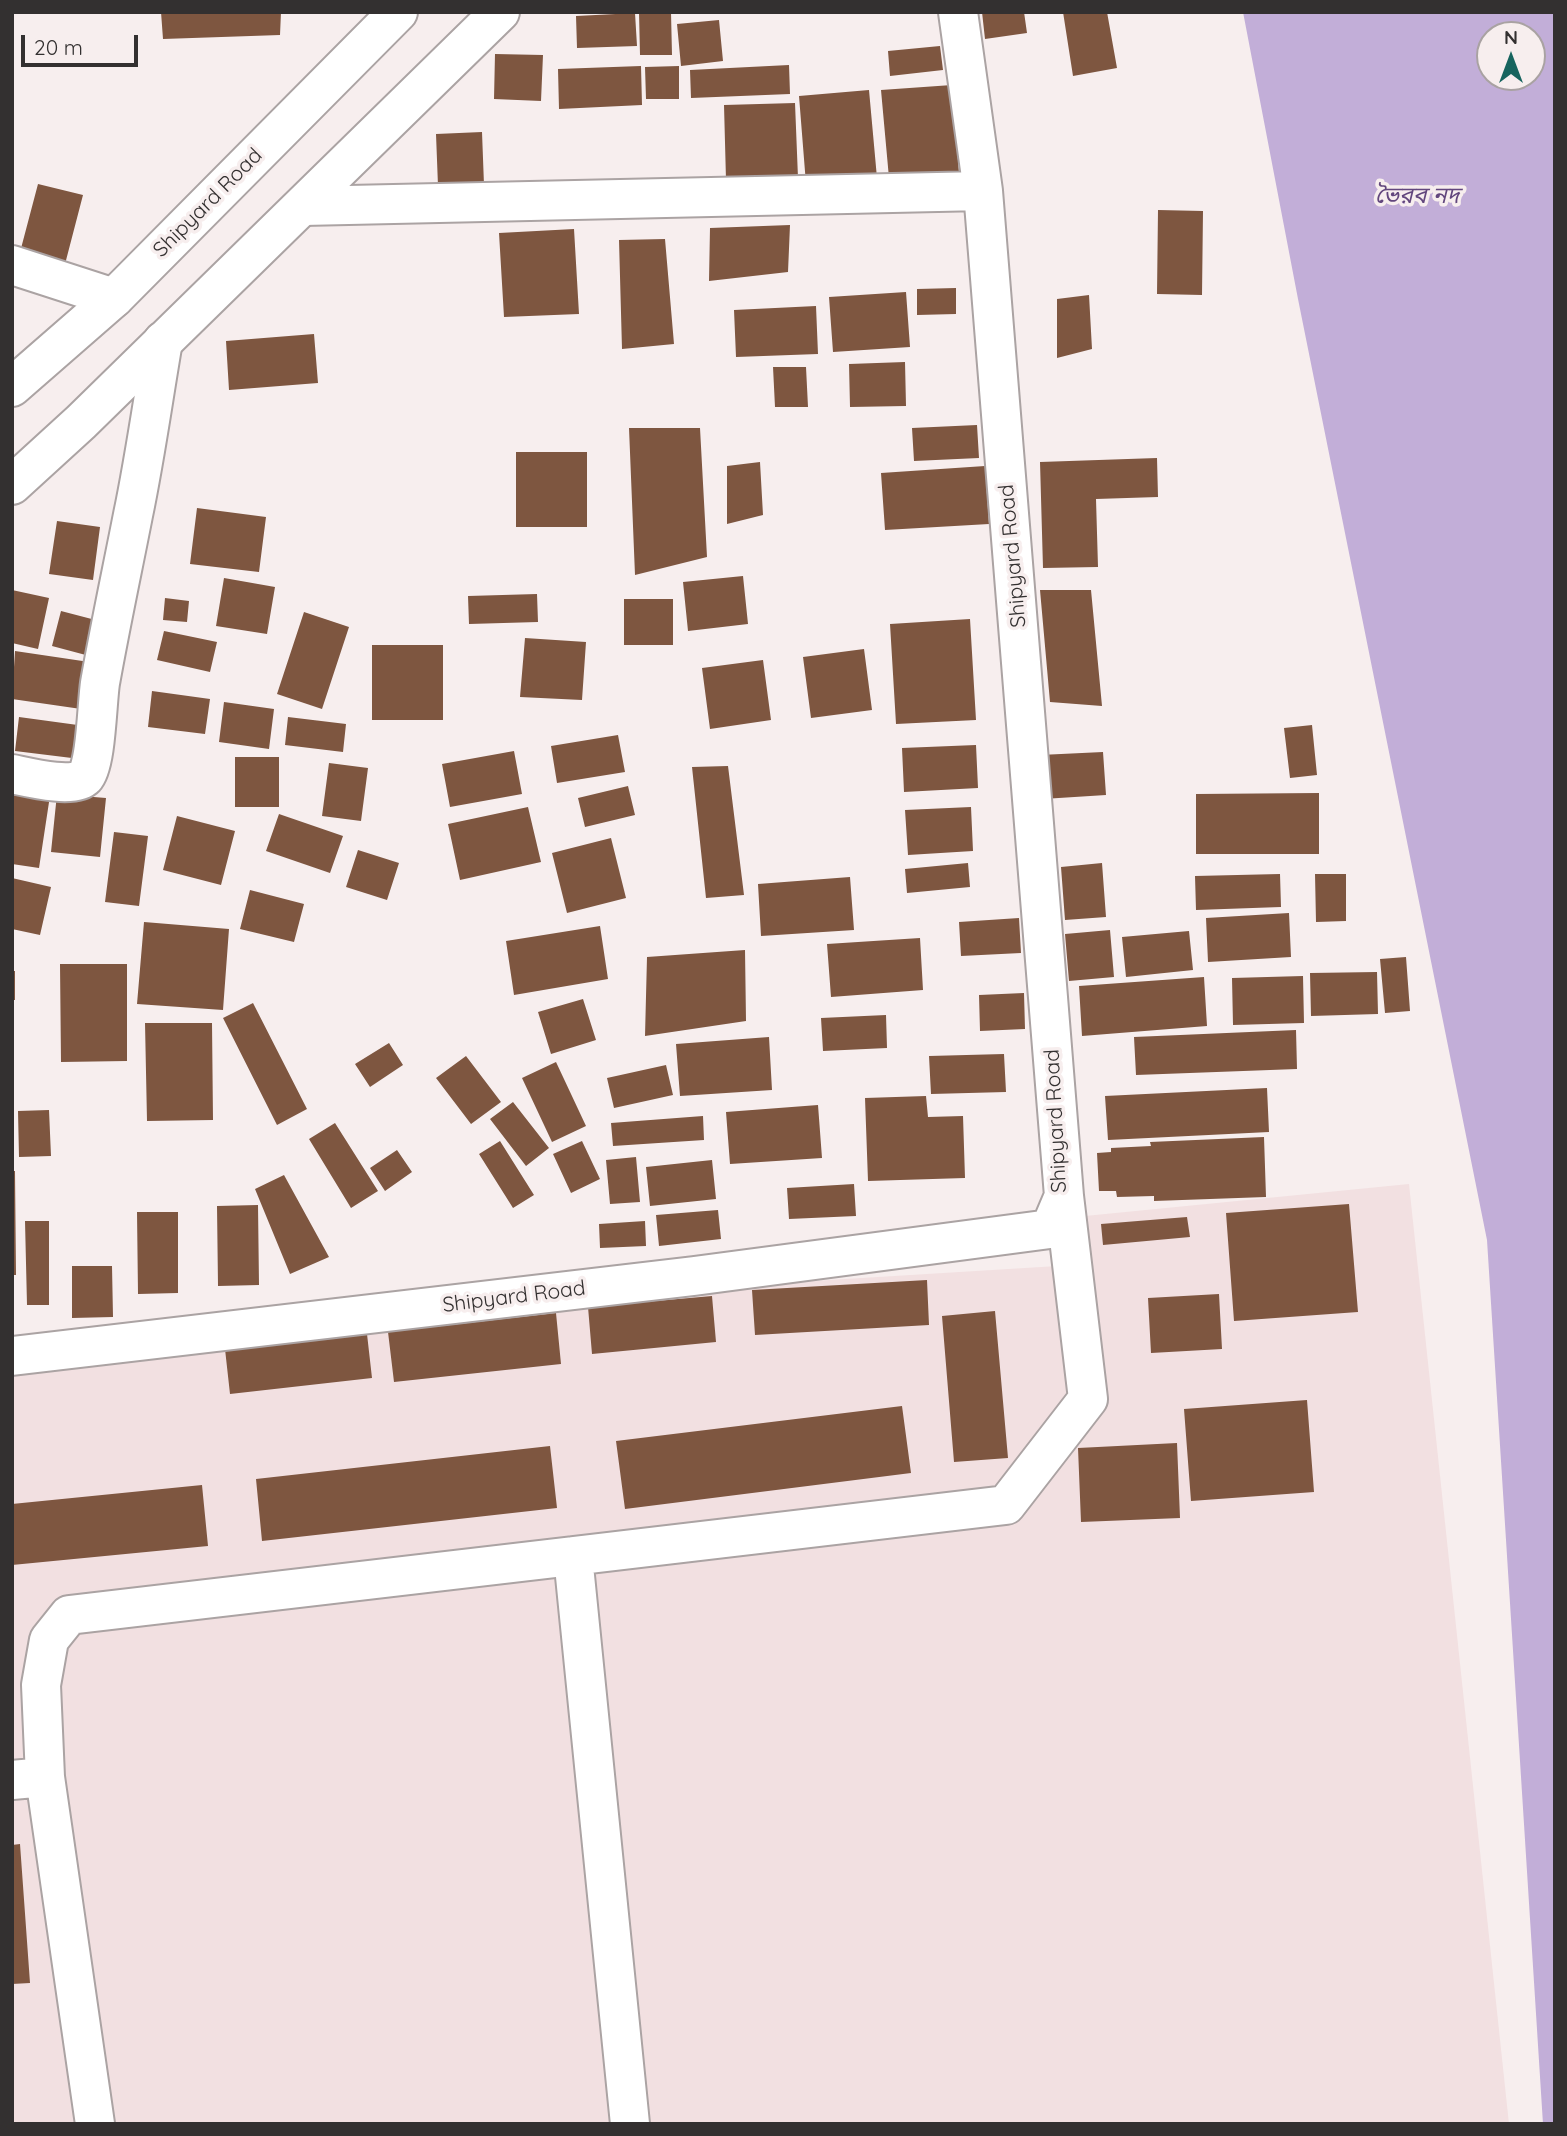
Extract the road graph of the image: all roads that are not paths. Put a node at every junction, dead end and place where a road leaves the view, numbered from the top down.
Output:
1 (398, 12) edge
2 (500, 12) edge
3 (958, 12) edge
4 (983, 191) junction
5 (303, 206) junction
6 (12, 265) edge
7 (114, 298) junction
8 (163, 341) junction
9 (12, 387) edge
10 (12, 485) edge
11 (12, 774) edge
12 (1064, 1196) junction
13 (12, 1356) edge
14 (573, 1556) junction
15 (28, 1779) edge
16 (95, 2124) edge
17 (630, 2124) edge

1 - 7 street, Shipyard Road
2 - 5 street
3 - 4 street, Shipyard Road
4 - 5 street
4 - 12 street, Shipyard Road
5 - 8 street
6 - 7 street
7 - 9 street, Shipyard Road
8 - 10 street
8 - 11 street
12 - 13 street, Shipyard Road
12 - 14 street
14 - 15 street
14 - 17 street
15 - 16 street

